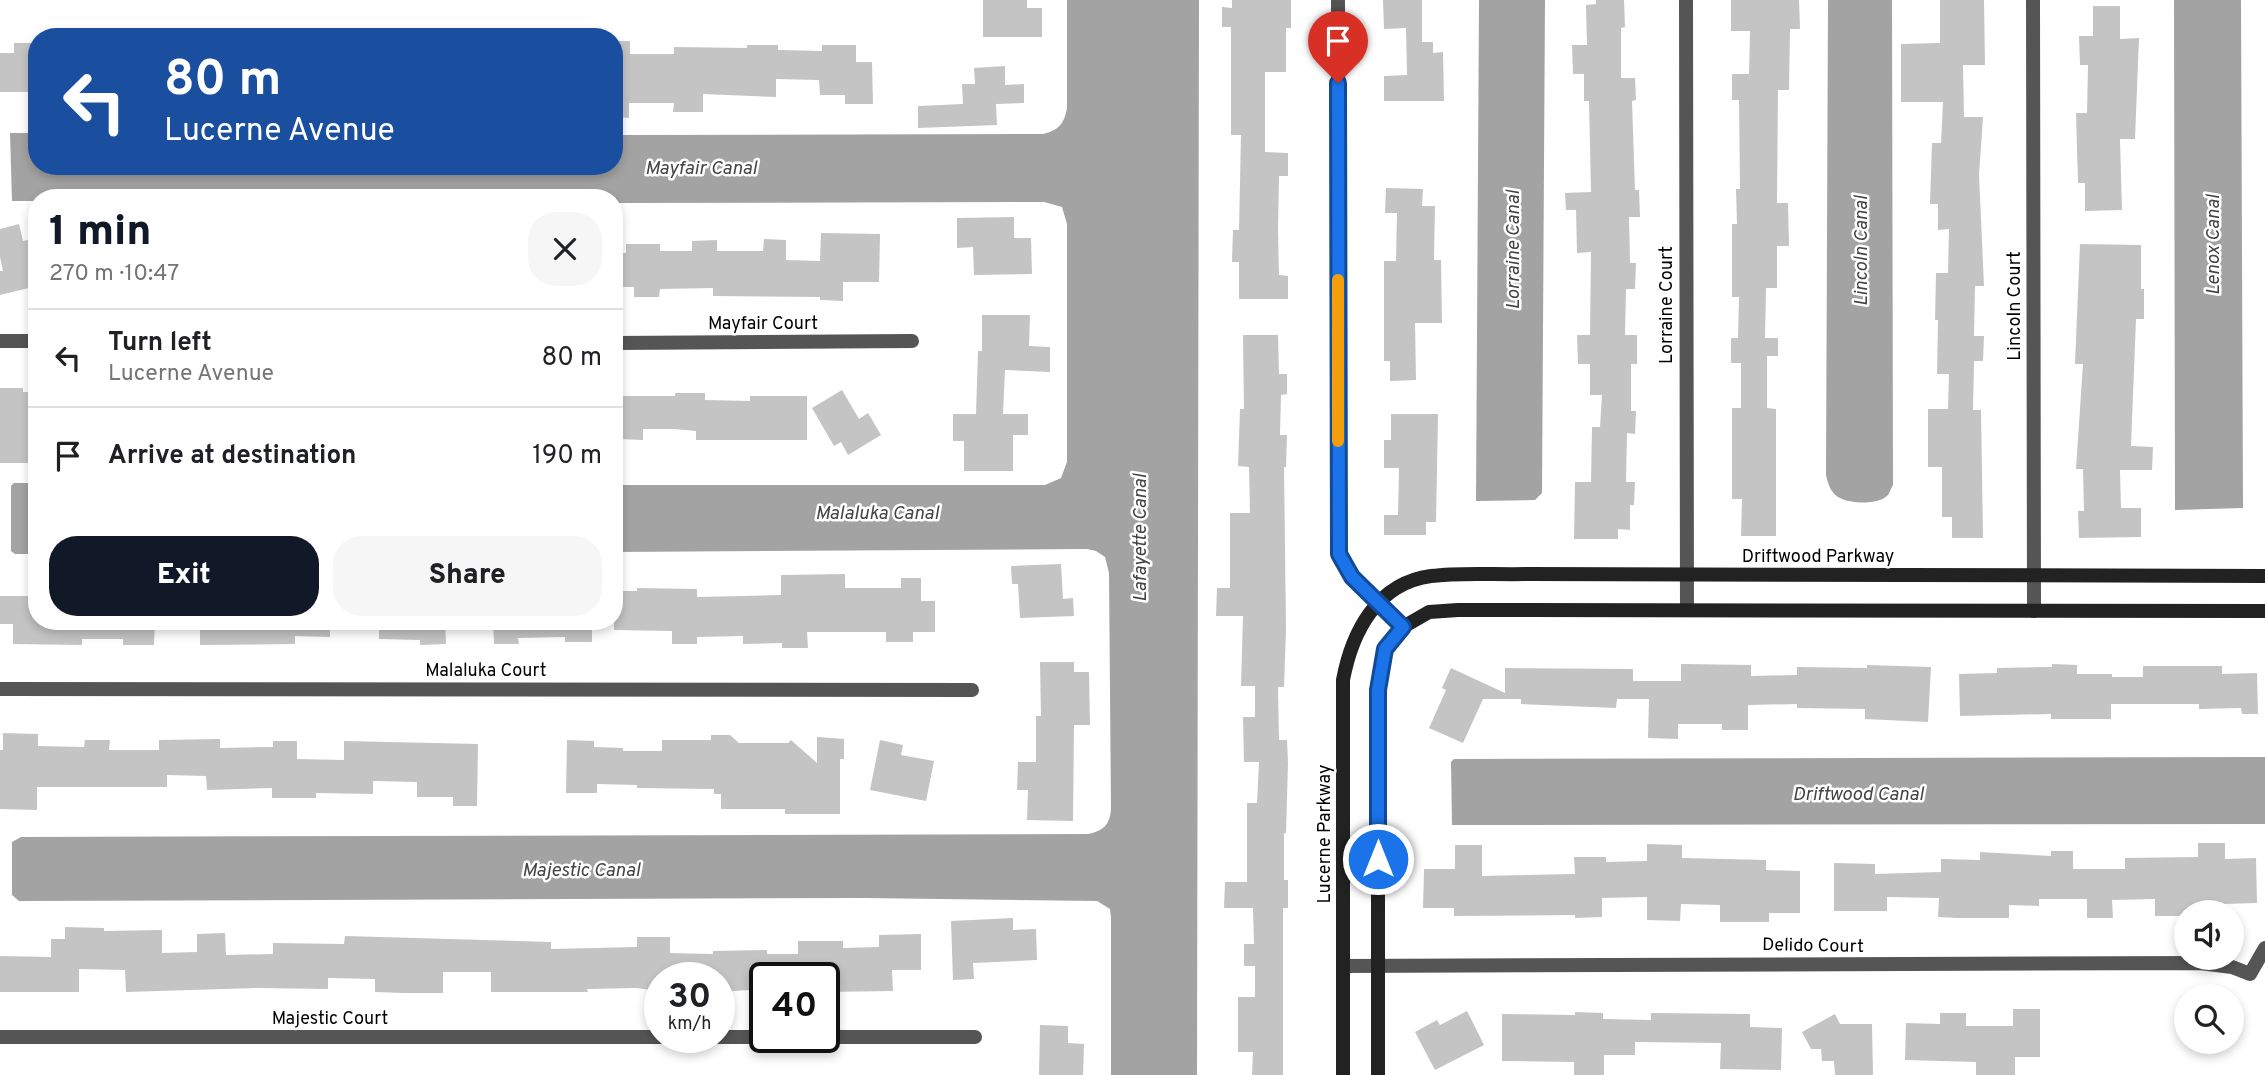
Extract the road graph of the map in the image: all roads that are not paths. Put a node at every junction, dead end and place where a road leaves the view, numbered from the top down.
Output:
1 (1338, 0) edge
2 (1686, 0) edge
3 (2033, 0) edge
4 (0, 341) edge
5 (28, 341) edge
6 (912, 341) dead end
7 (623, 343) edge
8 (1686, 575) junction
9 (2033, 576) junction
10 (2265, 576) edge
11 (1378, 603) junction
12 (1686, 610) junction
13 (2034, 611) junction
14 (2265, 611) edge
15 (1403, 627) junction
16 (0, 689) edge
17 (972, 690) dead end
18 (2265, 948) edge
19 (1379, 964) junction
20 (1343, 966) junction
21 (0, 1037) edge
22 (644, 1037) edge
23 (840, 1037) edge
24 (975, 1037) dead end
25 (1343, 1075) edge
26 (1378, 1075) edge

1 - 11 street
2 - 8 street, Lorraine Court
3 - 9 street, Lincoln Court
4 - 5 street
6 - 7 street, Mayfair Court
8 - 9 street, Driftwood Parkway
8 - 11 street, Driftwood Parkway
8 - 12 street, Lorraine Court
9 - 10 street, Driftwood Parkway
9 - 13 street, Lincoln Court
11 - 15 street
11 - 20 street, Lucerne Parkway
12 - 13 street
12 - 15 street
13 - 14 street
15 - 19 street
16 - 17 street, Malaluka Court
18 - 19 street, Delido Court
19 - 20 street, Delido Court
19 - 26 street
20 - 25 street, Lucerne Parkway
21 - 22 street, Majestic Court
23 - 24 street

